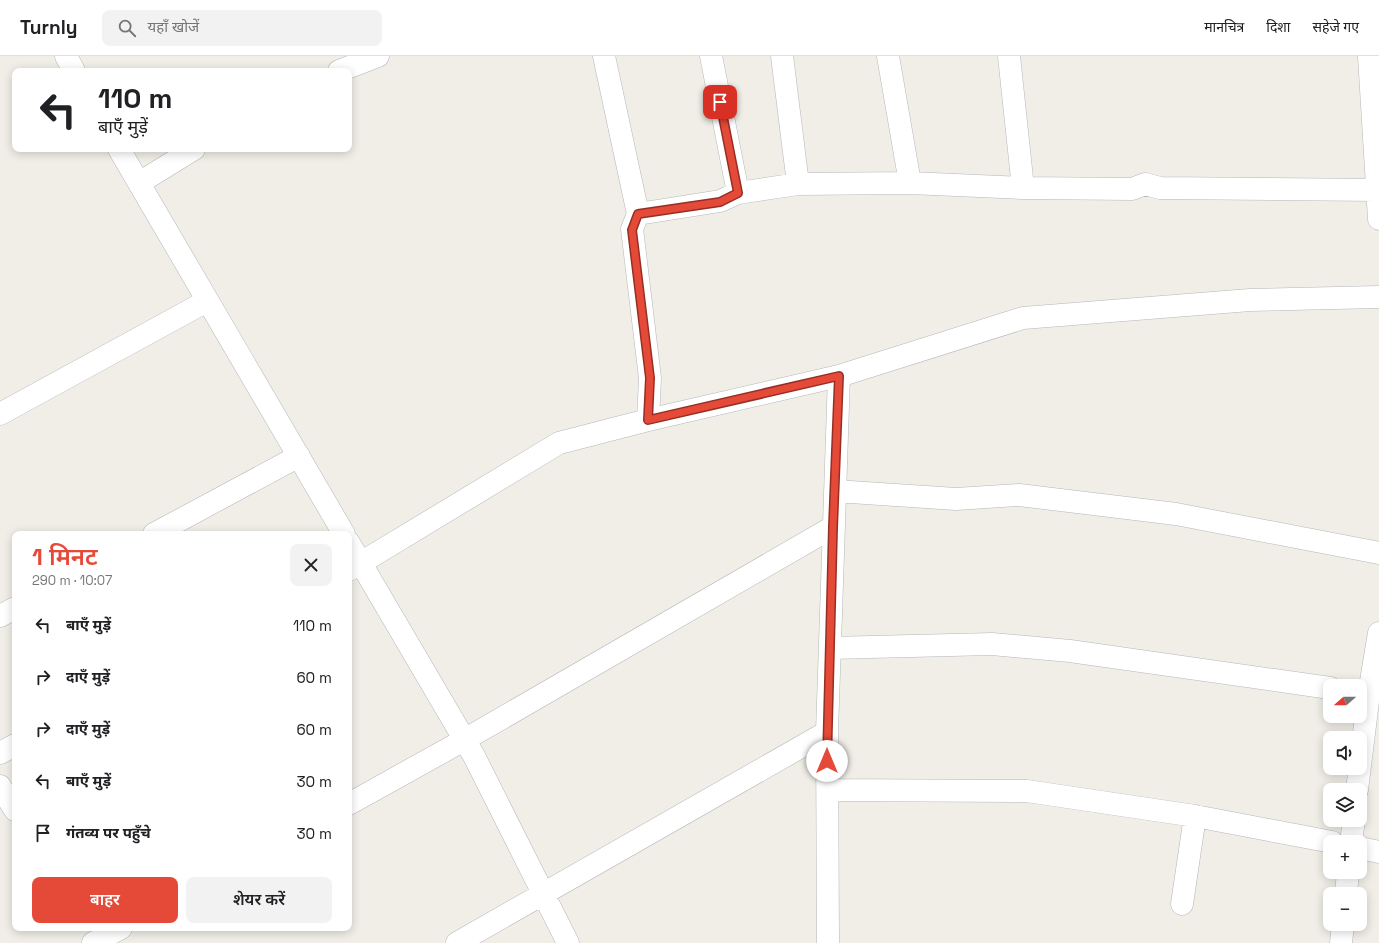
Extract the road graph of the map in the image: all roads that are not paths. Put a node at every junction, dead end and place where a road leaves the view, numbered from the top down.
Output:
1 (66, 56) edge
2 (378, 56) edge
3 (604, 56) edge
4 (711, 56) edge
5 (782, 56) edge
6 (888, 56) edge
7 (1009, 56) edge
8 (1369, 56) edge
9 (72, 68) edge
10 (347, 68) edge
11 (122, 152) edge
12 (189, 152) edge
13 (139, 183) junction
14 (910, 183) junction
15 (798, 184) junction
16 (1023, 188) junction
17 (1377, 190) junction
18 (738, 193) junction
19 (638, 214) junction
20 (1379, 219) edge
21 (1379, 296) edge
22 (208, 301) junction
23 (839, 376) junction
24 (0, 414) edge
25 (648, 420) junction
26 (299, 456) junction
27 (834, 491) junction
28 (833, 527) junction
29 (160, 531) edge
30 (342, 531) edge
31 (1379, 554) edge
32 (352, 555) edge
33 (355, 567) edge
34 (12, 610) edge
35 (0, 616) edge
36 (1379, 633) edge
37 (830, 648) junction
38 (1323, 687) edge
39 (1369, 694) edge
40 (827, 732) junction
41 (464, 740) junction
42 (12, 746) edge
43 (0, 752) edge
44 (1358, 783) edge
45 (0, 786) edge
46 (828, 790) junction
47 (352, 802) edge
48 (12, 805) edge
49 (1195, 816) junction
50 (1323, 840) edge
51 (1367, 849) edge
52 (1379, 852) edge
53 (543, 894) junction
54 (1182, 904) dead end
55 (85, 931) edge
56 (115, 931) edge
57 (1342, 931) edge
58 (92, 943) edge
59 (457, 943) edge
60 (568, 943) edge
61 (828, 943) edge
62 (1341, 943) edge

1 - 9 street
2 - 10 street
3 - 19 street
4 - 18 street
5 - 15 street
6 - 14 street
7 - 16 street
8 - 17 street
11 - 13 street
12 - 13 street
13 - 22 street
14 - 15 street
14 - 16 street
15 - 18 street
16 - 17 street
17 - 20 street
18 - 19 street
19 - 25 street
21 - 23 street
22 - 24 street
22 - 26 street
23 - 25 street
23 - 27 street
25 - 33 street
26 - 29 street
26 - 30 street
27 - 28 street
27 - 31 street
28 - 37 street
28 - 41 street
32 - 33 street
33 - 41 street
34 - 35 street
36 - 39 street
37 - 38 street
37 - 40 street
39 - 44 street
40 - 46 street
40 - 53 street
41 - 47 street
41 - 53 street
42 - 43 street
45 - 48 street
46 - 49 street
46 - 61 street
49 - 50 street
49 - 54 street
51 - 52 street
53 - 59 street
53 - 60 street
55 - 58 street
56 - 58 street
57 - 62 street

